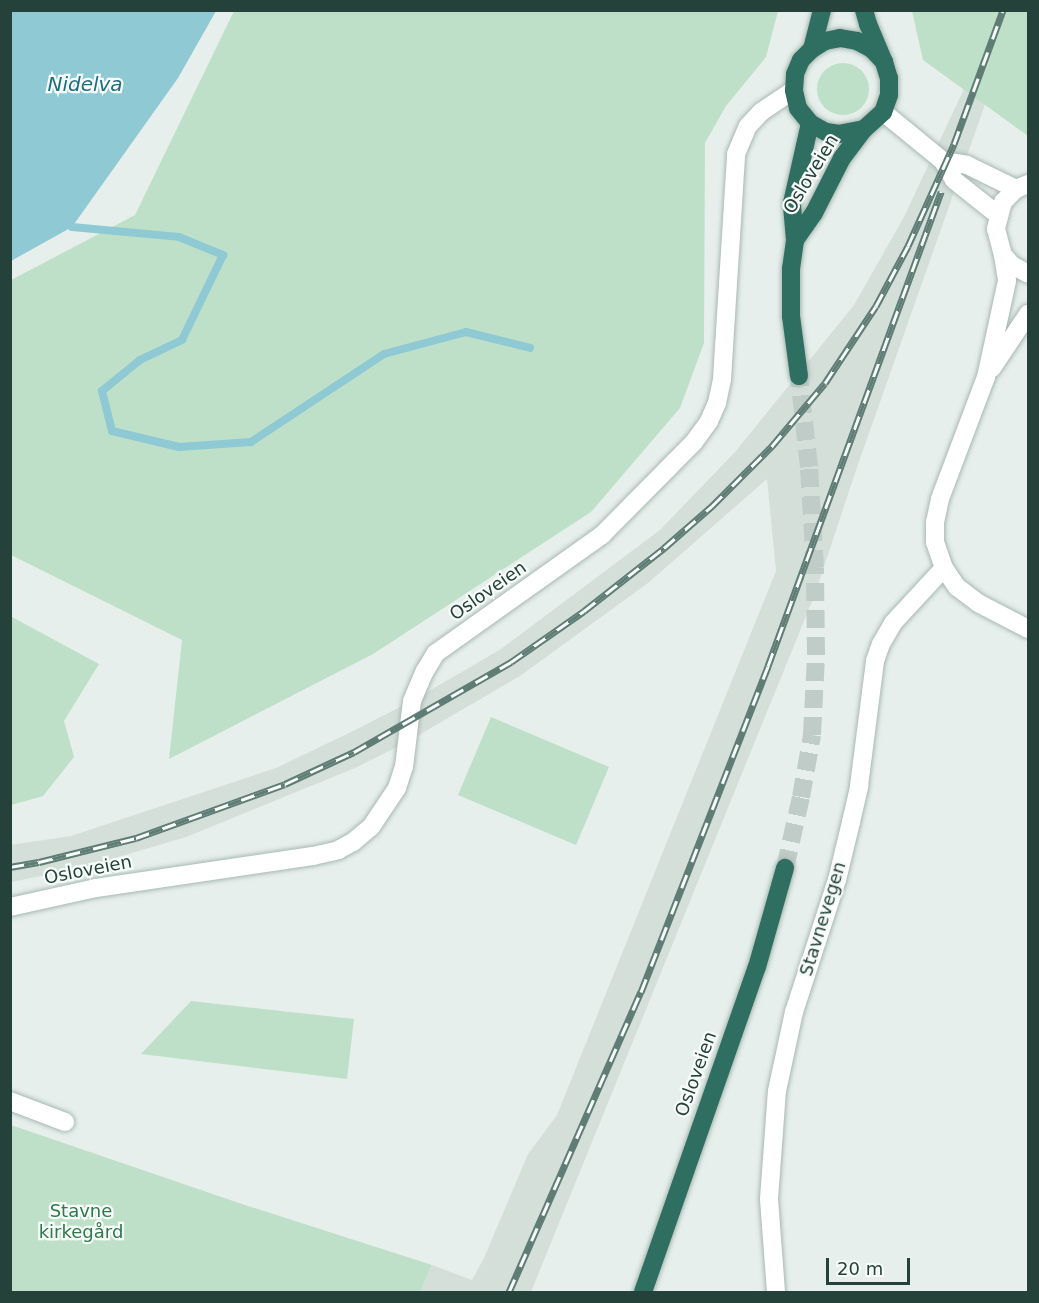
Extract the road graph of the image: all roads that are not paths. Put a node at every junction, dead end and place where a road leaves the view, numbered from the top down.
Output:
1 (822, 10) edge
2 (864, 10) edge
3 (812, 49) junction
4 (884, 62) junction
5 (794, 90) junction
6 (883, 112) junction
7 (810, 123) junction
8 (864, 129) junction
9 (943, 161) junction
10 (1022, 187) edge
11 (998, 215) junction
12 (795, 240) junction
13 (1003, 255) junction
14 (1029, 274) edge
15 (1029, 314) edge
16 (799, 376) tunnel mouth
17 (986, 377) junction
18 (944, 568) junction
19 (1029, 629) edge
20 (785, 868) tunnel mouth
21 (10, 907) edge
22 (10, 1101) edge
23 (65, 1122) dead end
24 (643, 1293) edge
25 (776, 1293) edge

1 - 3 highway
2 - 4 highway
3 - 4 highway
3 - 5 highway
4 - 6 highway
5 - 7 highway
5 - 21 street, Osloveien
6 - 8 highway
6 - 9 street
7 - 8 highway
7 - 12 highway, Osloveien
8 - 12 highway, Osloveien
9 - 10 street
9 - 11 street
10 - 11 street
11 - 13 street
12 - 16 highway, Osloveien
13 - 14 street
13 - 17 street
15 - 17 street
17 - 18 street
18 - 19 street
18 - 25 street, Stavnevegen
20 - 24 highway, Osloveien
22 - 23 street

